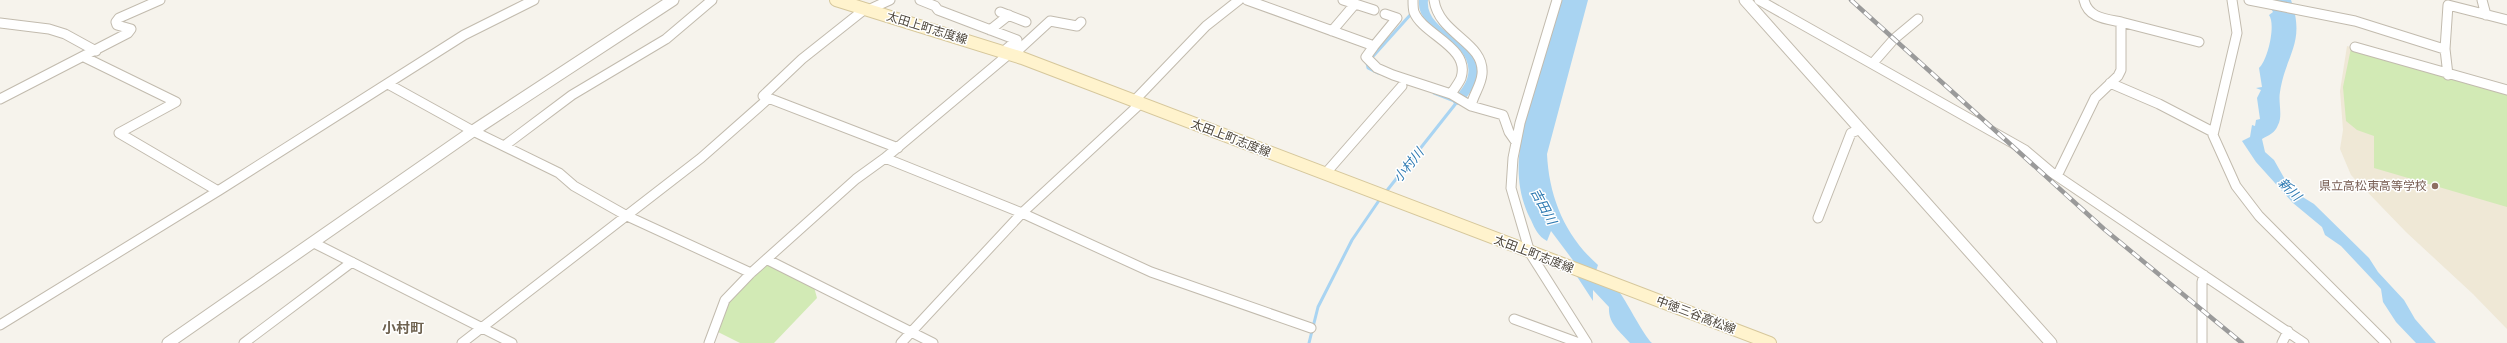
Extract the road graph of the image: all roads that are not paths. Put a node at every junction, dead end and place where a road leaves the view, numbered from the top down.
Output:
1 (160, 0) edge
2 (534, 0) edge
3 (673, 0) edge
4 (712, 0) edge
5 (836, 0) edge
6 (890, 0) edge
7 (920, 0) edge
8 (1239, 0) edge
9 (1247, 0) edge
10 (1343, 0) edge
11 (1413, 0) edge
12 (1434, 0) edge
13 (1556, 0) edge
14 (1745, 0) edge
15 (1759, 0) edge
16 (2084, 0) edge
17 (2232, 0) edge
18 (2249, 0) edge
19 (2482, 0) edge
20 (1355, 4) junction
21 (866, 9) junction
22 (1374, 10) dead end
23 (1000, 12) dead end
24 (1385, 14) dead end
25 (2486, 14) junction
26 (1008, 15) junction
27 (1918, 19) dead end
28 (2507, 20) edge
29 (1026, 22) dead end
30 (1081, 22) dead end
31 (2121, 22) junction
32 (0, 23) edge
33 (990, 30) junction
34 (1332, 31) junction
35 (2199, 42) dead end
36 (1374, 46) junction
37 (2355, 47) dead end
38 (2444, 49) junction
39 (96, 51) junction
40 (1008, 54) junction
41 (84, 57) junction
42 (1872, 63) junction
43 (2448, 75) junction
44 (2110, 83) junction
45 (388, 84) junction
46 (1402, 86) dead end
47 (2507, 90) edge
48 (1453, 96) junction
49 (770, 98) junction
50 (0, 99) edge
51 (1137, 102) junction
52 (1469, 105) junction
53 (1861, 130) junction
54 (473, 132) junction
55 (2213, 132) junction
56 (1516, 142) junction
57 (504, 146) junction
58 (898, 148) junction
59 (885, 158) junction
60 (1325, 174) junction
61 (2057, 176) junction
62 (218, 191) junction
63 (1022, 213) junction
64 (627, 216) junction
65 (1818, 218) dead end
66 (314, 243) junction
67 (1530, 253) junction
68 (768, 260) junction
69 (352, 262) junction
70 (751, 273) junction
71 (2204, 275) junction
72 (1623, 287) joint
73 (1514, 319) dead end
74 (0, 325) edge
75 (482, 328) junction
76 (1311, 328) dead end
77 (2288, 331) junction
78 (914, 332) junction
79 (168, 343) edge
80 (244, 343) edge
81 (462, 343) edge
82 (512, 343) edge
83 (709, 343) edge
84 (901, 343) edge
85 (933, 343) edge
86 (1579, 343) edge
87 (1587, 343) edge
88 (1770, 343) edge
89 (2051, 343) edge
90 (2202, 343) edge
91 (2282, 343) edge
92 (2304, 343) edge
93 (2386, 343) edge

1 - 39 street
2 - 45 street
3 - 54 street
4 - 57 street
5 - 21 main road, 太田上町志度線
6 - 21 street
7 - 33 street
8 - 51 street
9 - 34 street
10 - 20 street
11 - 48 street
12 - 52 street
13 - 56 street
14 - 53 street
15 - 42 street
16 - 31 street
17 - 55 street
18 - 38 street
19 - 25 street
20 - 22 street
20 - 34 street
21 - 40 main road, 太田上町志度線
21 - 49 street
23 - 26 street
24 - 36 street
25 - 28 street
25 - 38 street
26 - 29 street
26 - 33 street
27 - 42 street
30 - 40 street
31 - 35 street
31 - 44 street
32 - 39 street
33 - 40 street
34 - 36 street
36 - 48 street
37 - 43 street
38 - 43 street
39 - 41 street
40 - 51 main road, 太田上町志度線
40 - 58 street
41 - 50 street
41 - 62 street
42 - 61 street
43 - 47 street
44 - 55 street
44 - 61 street
45 - 54 street
45 - 62 street
46 - 60 street
48 - 52 street
49 - 58 street
49 - 64 street
51 - 60 main road, 太田上町志度線
51 - 63 street
52 - 56 street
53 - 65 street
53 - 89 street
54 - 57 street
54 - 66 street
55 - 93 street
56 - 67 street
57 - 64 street
58 - 59 street
59 - 63 street
59 - 68 street
60 - 67 main road, 太田上町志度線
61 - 71 street
62 - 74 street
63 - 76 street
63 - 78 street
64 - 70 street
64 - 75 street
66 - 69 street
66 - 79 street
67 - 72 main road, 太田上町志度線
67 - 87 street
68 - 70 street
68 - 78 street
69 - 75 street
69 - 80 street
70 - 83 street
71 - 77 street
71 - 90 street
72 - 88 main road, 中徳三谷高松線
73 - 86 street
75 - 81 street
75 - 82 street
77 - 91 street
77 - 92 street
78 - 84 street
78 - 85 street

